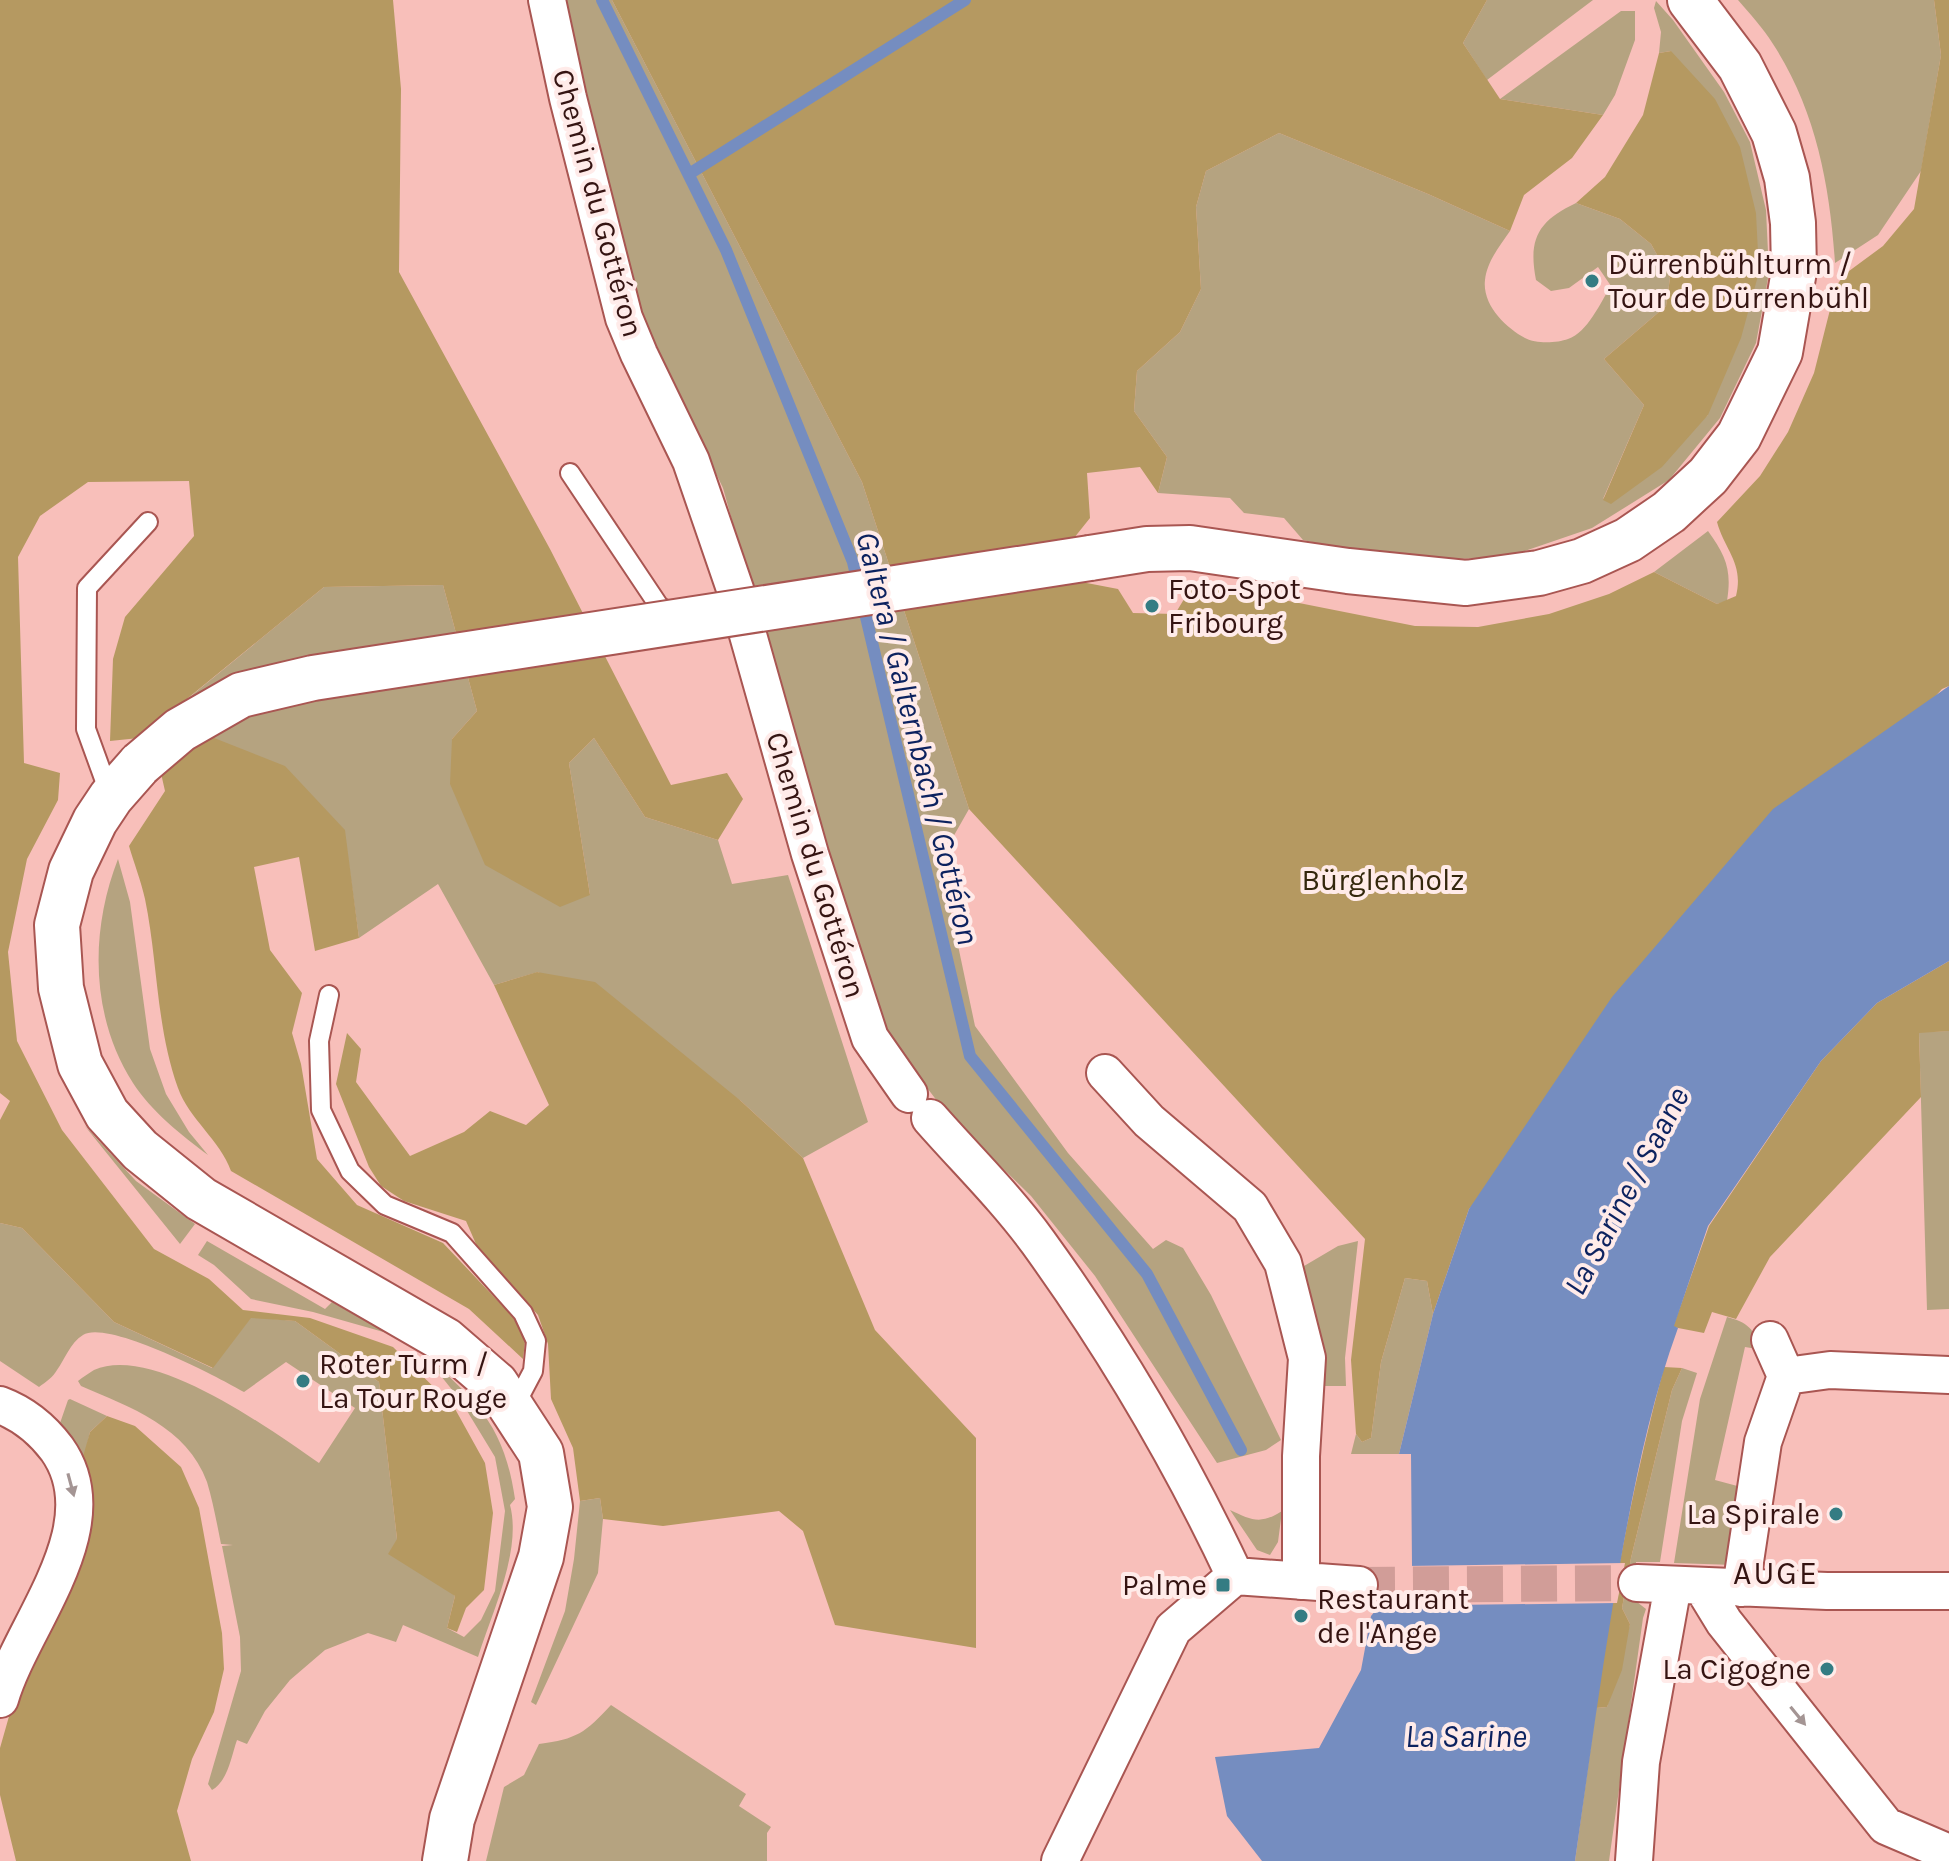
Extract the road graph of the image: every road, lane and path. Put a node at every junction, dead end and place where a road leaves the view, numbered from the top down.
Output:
1 (547, 0) edge
2 (1690, 0) edge
3 (570, 473) dead end
4 (148, 522) dead end
5 (745, 627) junction
6 (111, 797) junction
7 (329, 995) dead end
8 (1105, 1073) dead end
9 (1770, 1340) dead end
10 (1949, 1375) edge
11 (1786, 1376) junction
12 (0, 1405) edge
13 (513, 1410) junction
14 (1235, 1576) junction
15 (1301, 1581) junction
16 (1671, 1584) junction
17 (1359, 1585) tunnel mouth
18 (1741, 1588) junction
19 (1949, 1591) edge
20 (0, 1699) edge
21 (1949, 1853) edge
22 (445, 1861) edge
23 (1060, 1861) edge
24 (1634, 1861) edge

1 - 5 street, Chemin du Gottéron
2 - 6 main road, bridge
3 - 5 lane
4 - 6 lane
5 - 14 street, Chemin du Gottéron
6 - 13 main road
7 - 13 lane
8 - 15 street
9 - 11 street
10 - 11 street
11 - 18 street
12 -> 20 street
13 - 22 main road
14 - 15 street
14 - 23 street
15 - 17 street
16 - 18 street
16 -> 21 street
16 - 24 street
18 - 19 street

